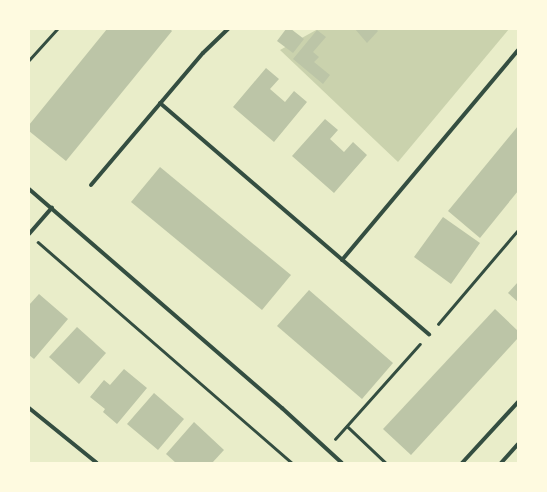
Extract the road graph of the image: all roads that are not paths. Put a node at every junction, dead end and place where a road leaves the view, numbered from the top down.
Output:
1 (228, 29) edge
2 (518, 50) edge
3 (160, 103) junction
4 (91, 185) dead end
5 (29, 189) edge
6 (52, 208) junction
7 (29, 234) edge
8 (342, 260) junction
9 (429, 334) dead end
10 (518, 402) edge
11 (29, 408) edge
12 (518, 444) edge
13 (97, 463) edge
14 (342, 463) edge
15 (462, 463) edge
16 (501, 463) edge

1 - 3 street
2 - 8 street
3 - 4 street
3 - 8 street
5 - 6 street
6 - 7 street
6 - 14 street
8 - 9 street
10 - 15 street
11 - 13 street
12 - 16 street

